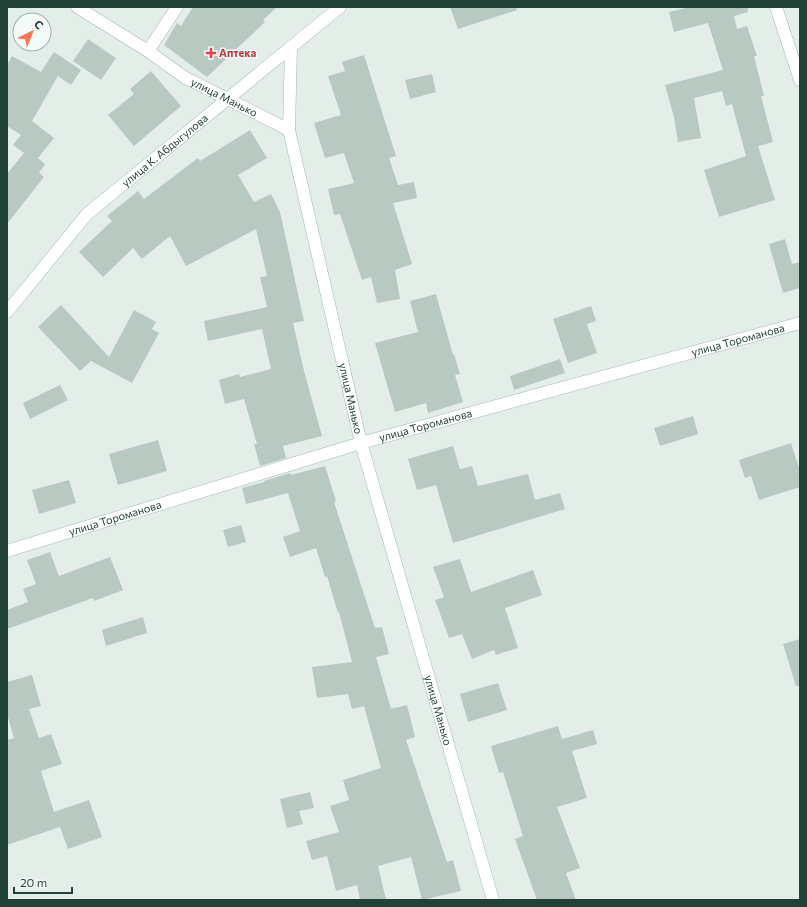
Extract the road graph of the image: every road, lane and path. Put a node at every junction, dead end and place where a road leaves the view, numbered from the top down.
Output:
1 (77, 7) edge
2 (177, 7) edge
3 (340, 7) edge
4 (776, 7) edge
5 (291, 47) junction
6 (148, 51) junction
7 (800, 80) edge
8 (227, 99) junction
9 (289, 130) junction
10 (7, 312) edge
11 (800, 323) edge
12 (361, 443) junction
13 (7, 551) edge
14 (493, 900) edge

1 - 6 street, улица Манько
2 - 6 street
3 - 5 street, улица К. Абдыгулова
4 - 7 street
5 - 8 street, улица К. Абдыгулова
5 - 9 street
6 - 8 street, улица Манько
8 - 9 street, улица Манько
8 - 10 street, улица К. Абдыгулова
9 - 12 street, улица Манько
11 - 12 street, улица Тороманова
12 - 13 street, улица Тороманова
12 - 14 street, улица Манько

